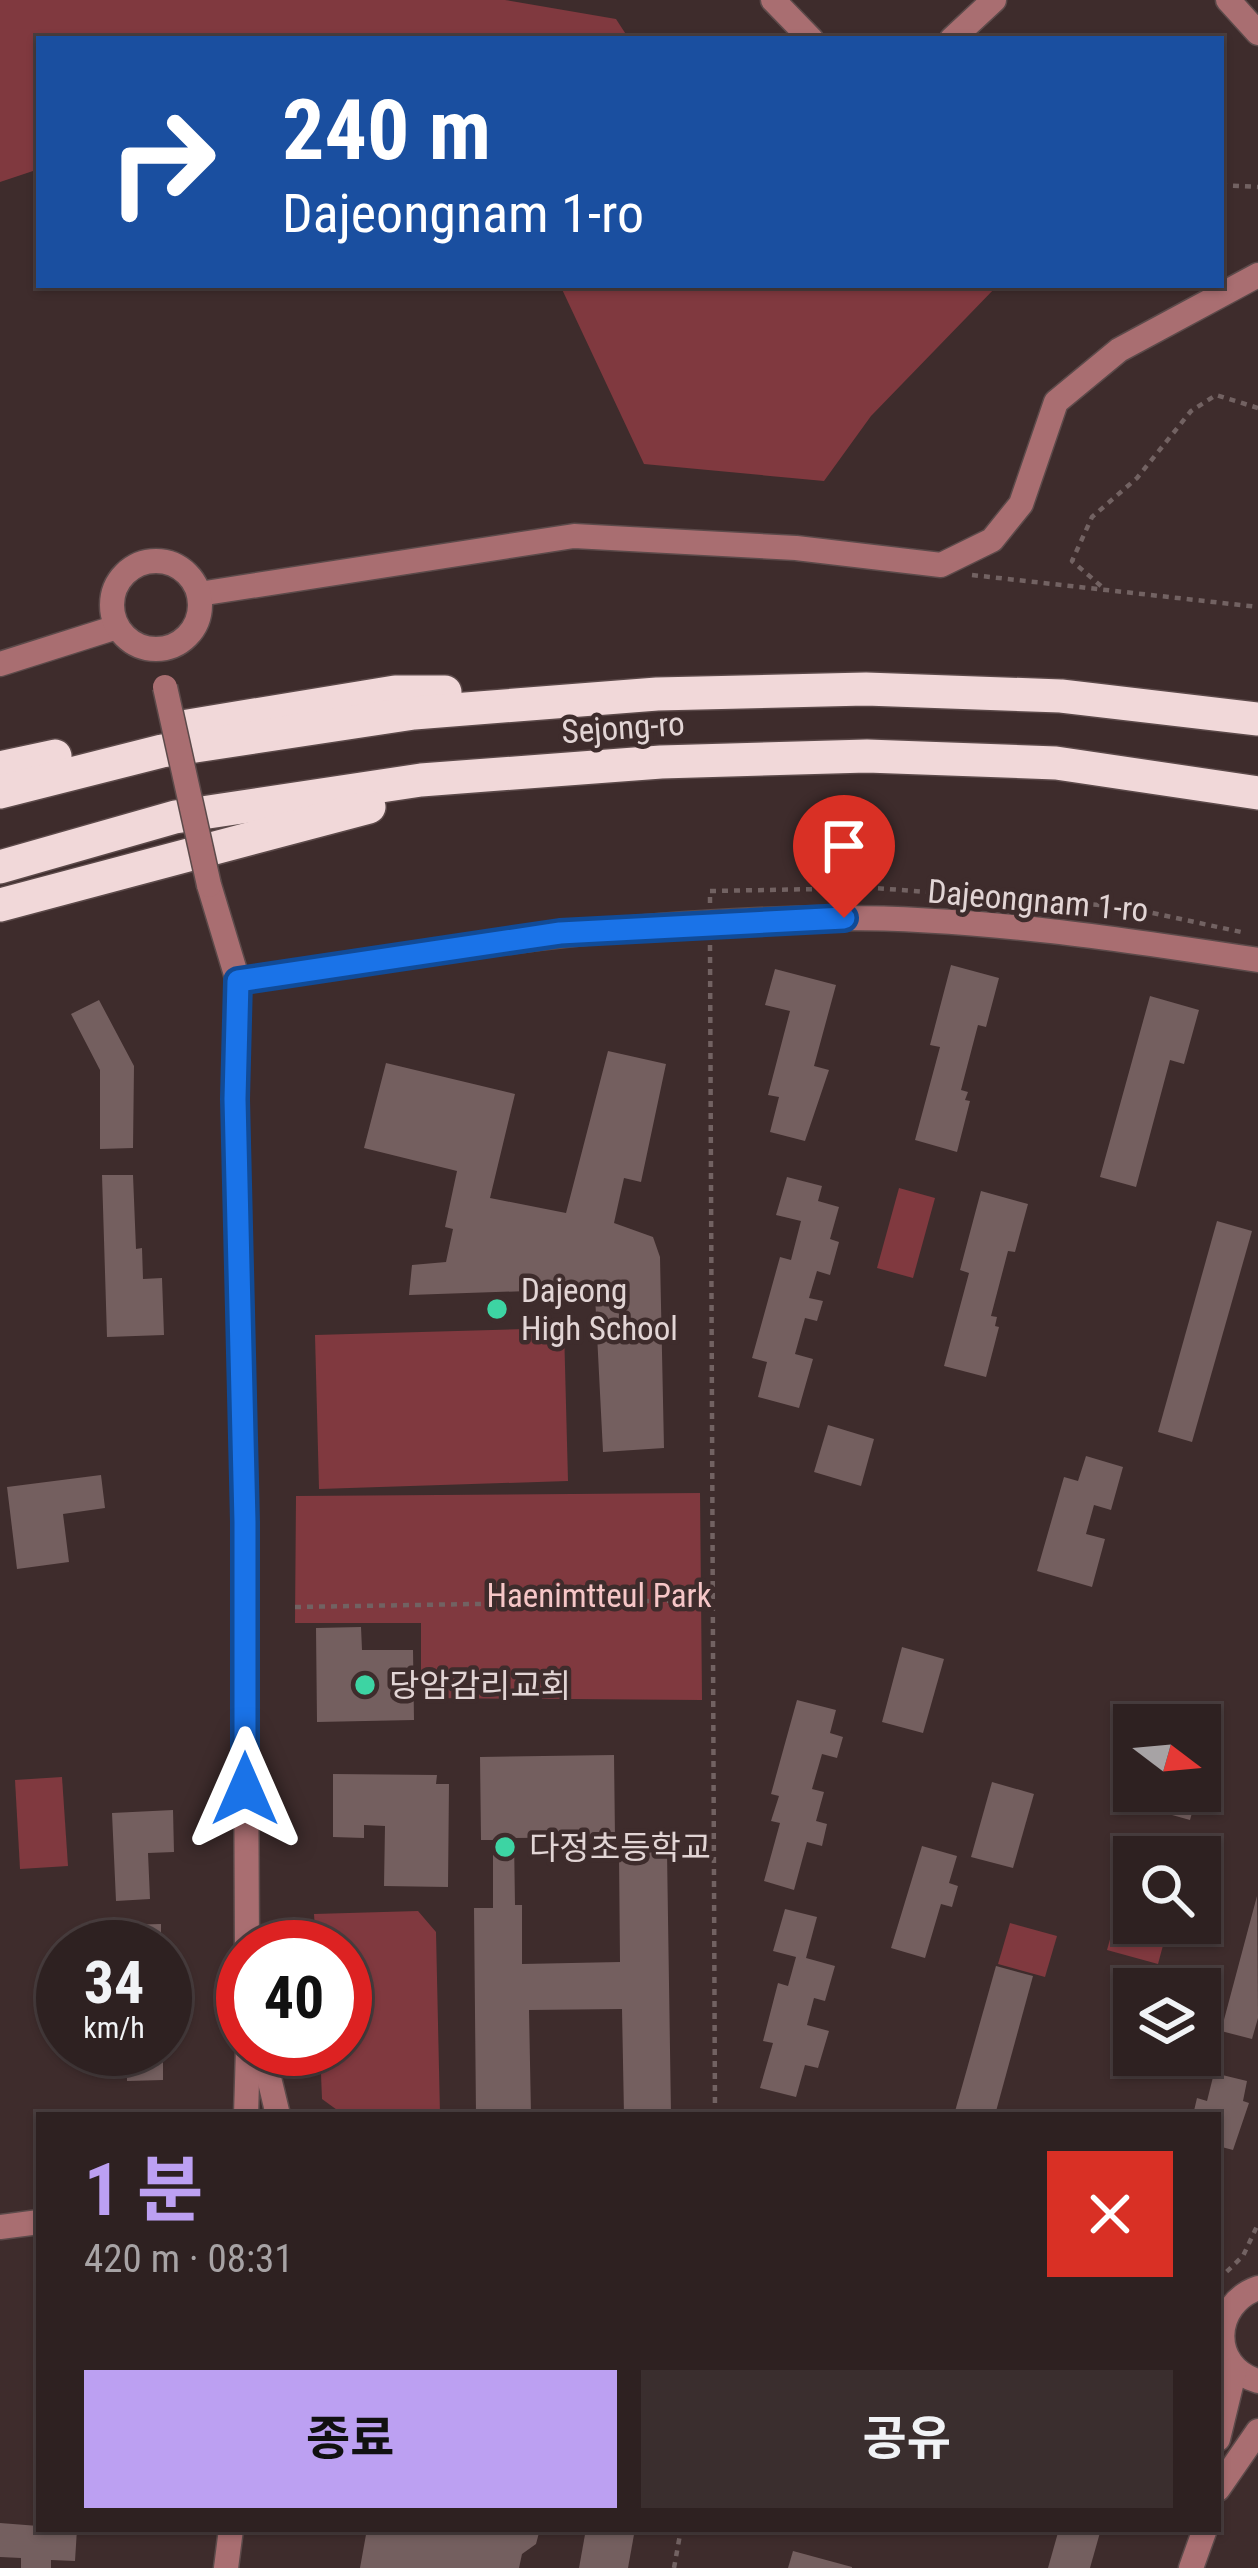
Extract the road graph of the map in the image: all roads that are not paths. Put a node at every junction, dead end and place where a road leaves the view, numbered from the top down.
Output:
1 (772, 0) edge
2 (994, 0) edge
3 (1228, 0) edge
4 (1258, 33) edge
5 (808, 36) edge
6 (955, 36) edge
7 (1258, 275) edge
8 (199, 594) junction
9 (117, 627) junction
10 (162, 650) junction
11 (0, 664) edge
12 (657, 694) junction
13 (1258, 719) edge
14 (0, 768) edge
15 (544, 771) junction
16 (0, 792) edge
17 (1258, 793) edge
18 (0, 867) edge
19 (0, 905) edge
20 (1258, 961) edge
21 (238, 981) junction
22 (247, 1920) edge
23 (247, 2076) edge
24 (269, 2076) edge
25 (246, 2112) edge
26 (277, 2112) edge
27 (36, 2222) edge
28 (0, 2227) edge
29 (1256, 2286) edge
30 (1224, 2308) edge
31 (1221, 2338) edge
32 (1221, 2346) edge
33 (1247, 2375) edge
34 (1258, 2431) edge
35 (1221, 2432) edge
36 (1221, 2484) edge
37 (231, 2532) edge
38 (1203, 2532) edge
39 (226, 2568) edge
40 (1191, 2568) edge

1 - 5 street
2 - 6 street
3 - 4 street
7 - 8 street
8 - 9 street
8 - 10 street
9 - 10 street
9 - 11 street
10 - 21 street, bridge
12 - 13 highway, Sejong-ro
12 - 14 highway
12 - 16 highway, Sejong-ro
15 - 17 highway, Sejong-ro
15 - 18 highway, Sejong-ro
15 - 19 highway
20 - 21 street, Dajeongnam 1-ro
21 - 22 street
23 - 25 street
24 - 26 street
27 - 28 street
29 - 30 street
30 - 31 street
32 - 33 street
33 - 35 street
34 - 36 street
37 - 39 street
38 - 40 street

